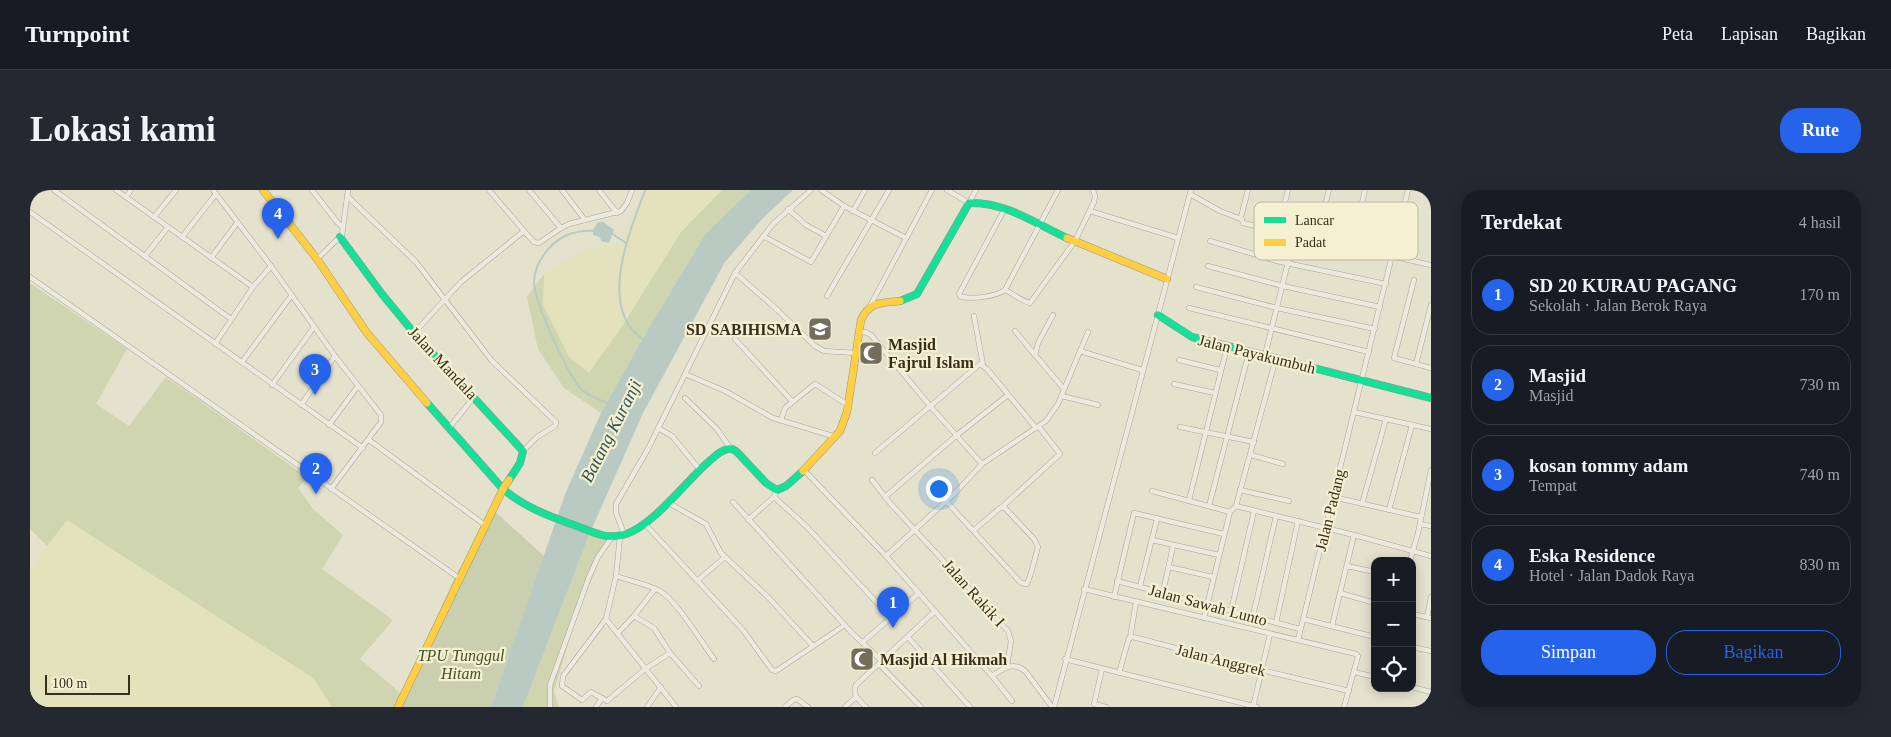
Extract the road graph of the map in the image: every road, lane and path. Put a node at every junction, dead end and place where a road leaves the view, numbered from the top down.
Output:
1 (38, 190) edge
2 (54, 190) edge
3 (116, 190) edge
4 (131, 190) edge
5 (176, 190) edge
6 (264, 190) edge
7 (312, 190) edge
8 (490, 190) edge
9 (529, 190) edge
10 (562, 190) edge
11 (599, 190) edge
12 (632, 190) edge
13 (811, 190) edge
14 (821, 190) edge
15 (864, 190) edge
16 (889, 190) edge
17 (932, 190) edge
18 (946, 190) edge
19 (976, 190) edge
20 (1058, 190) edge
21 (1093, 190) edge
22 (1248, 190) edge
23 (214, 192) edge
24 (1190, 192) edge
25 (347, 193) edge
26 (126, 197) junction
27 (30, 198) edge
28 (969, 203) junction
29 (844, 206) junction
30 (788, 209) junction
31 (1004, 210) junction
32 (853, 211) junction
33 (1090, 211) junction
34 (30, 212) edge
35 (617, 213) junction
36 (154, 217) junction
37 (1241, 219) junction
38 (585, 220) junction
39 (872, 221) junction
40 (237, 223) junction
41 (1040, 226) junction
42 (1254, 226) edge
43 (168, 227) junction
44 (343, 228) junction
45 (561, 228) junction
46 (524, 231) junction
47 (763, 236) junction
48 (826, 236) junction
49 (182, 237) junction
50 (340, 237) junction
51 (906, 238) junction
52 (1178, 238) junction
53 (1210, 241) dead end
54 (1075, 242) junction
55 (1254, 253) edge
56 (145, 256) junction
57 (211, 258) junction
58 (317, 259) junction
59 (1278, 260) edge
60 (1290, 260) edge
61 (1392, 260) edge
62 (1410, 260) edge
63 (1289, 263) junction
64 (1431, 265) edge
65 (271, 266) junction
66 (1208, 266) dead end
67 (735, 272) junction
68 (30, 277) edge
69 (1167, 279) junction
70 (1414, 280) dead end
71 (1386, 284) junction
72 (1283, 286) junction
73 (1196, 287) dead end
74 (253, 288) junction
75 (1005, 290) junction
76 (291, 296) junction
77 (827, 296) dead end
78 (444, 299) junction
79 (1431, 305) edge
80 (870, 306) junction
81 (1380, 307) junction
82 (1189, 308) dead end
83 (1277, 308) junction
84 (1053, 315) dead end
85 (1158, 315) junction
86 (974, 316) dead end
87 (231, 319) junction
88 (314, 327) junction
89 (1375, 329) junction
90 (1272, 330) junction
91 (1015, 331) dead end
92 (859, 332) junction
93 (1088, 332) dead end
94 (414, 333) junction
95 (736, 339) dead end
96 (215, 344) junction
97 (1227, 347) junction
98 (1080, 351) junction
99 (1249, 352) junction
100 (1369, 352) junction
101 (856, 353) junction
102 (1035, 355) junction
103 (335, 356) junction
104 (1265, 356) junction
105 (1276, 358) junction
106 (1179, 360) dead end
107 (242, 362) junction
108 (1416, 364) junction
109 (983, 365) junction
110 (1431, 368) edge
111 (1142, 370) junction
112 (1220, 370) junction
113 (686, 374) junction
114 (1362, 381) junction
115 (1174, 384) dead end
116 (272, 385) junction
117 (358, 386) junction
118 (1064, 389) junction
119 (1215, 394) junction
120 (1008, 395) junction
121 (1062, 396) junction
122 (474, 397) junction
123 (685, 398) dead end
124 (1431, 398) edge
125 (792, 401) junction
126 (301, 405) junction
127 (848, 405) junction
128 (1098, 405) dead end
129 (931, 406) junction
130 (1354, 412) junction
131 (1386, 419) junction
132 (781, 420) junction
133 (329, 425) junction
134 (1412, 425) junction
135 (1180, 426) dead end
136 (449, 428) junction
137 (658, 428) junction
138 (1038, 428) junction
139 (1431, 429) edge
140 (1205, 431) junction
141 (957, 435) junction
142 (1227, 436) junction
143 (836, 437) junction
144 (369, 440) junction
145 (1254, 442) junction
146 (362, 448) junction
147 (730, 449) junction
148 (523, 451) junction
149 (875, 453) dead end
150 (1251, 455) junction
151 (982, 464) junction
152 (1282, 464) dead end
153 (700, 470) junction
154 (804, 470) junction
155 (1431, 470) edge
156 (872, 480) dead end
157 (503, 488) junction
158 (331, 489) junction
159 (1240, 490) junction
160 (1152, 491) dead end
161 (776, 494) junction
162 (1425, 494) junction
163 (1431, 495) edge
164 (885, 497) junction
165 (1333, 497) junction
166 (1189, 500) junction
167 (946, 501) junction
168 (1289, 501) dead end
169 (667, 502) junction
170 (733, 502) dead end
171 (1362, 504) junction
172 (1209, 506) junction
173 (1236, 506) junction
174 (1002, 507) junction
175 (1254, 510) junction
176 (1389, 510) junction
177 (1230, 512) junction
178 (1276, 516) junction
179 (1421, 517) junction
180 (1157, 519) junction
181 (748, 520) junction
182 (1298, 521) junction
183 (644, 522) junction
184 (1420, 524) junction
185 (485, 525) junction
186 (1431, 526) edge
187 (1325, 528) junction
188 (915, 529) junction
189 (974, 530) junction
190 (1224, 534) junction
191 (622, 535) junction
192 (1354, 535) junction
193 (612, 537) junction
194 (1152, 540) junction
195 (1173, 546) junction
196 (1412, 551) junction
197 (1219, 555) junction
198 (886, 556) junction
199 (1431, 556) edge
200 (725, 557) junction
201 (1411, 557) edge
202 (1169, 566) junction
203 (1347, 566) junction
204 (1371, 571) edge
205 (616, 576) junction
206 (1213, 577) junction
207 (459, 578) junction
208 (697, 581) junction
209 (1116, 581) junction
210 (1140, 586) junction
211 (655, 589) junction
212 (1084, 589) junction
213 (1163, 592) junction
214 (919, 593) junction
215 (1340, 593) junction
216 (1114, 597) junction
217 (1431, 597) edge
218 (1136, 602) junction
219 (1372, 602) edge
220 (1208, 605) junction
221 (1231, 611) junction
222 (935, 612) junction
223 (1416, 615) edge
224 (634, 616) junction
225 (1253, 616) junction
226 (890, 617) junction
227 (1204, 618) junction
228 (1429, 618) edge
229 (606, 619) junction
230 (1303, 619) junction
231 (1276, 623) junction
232 (845, 625) junction
233 (1332, 626) junction
234 (1300, 629) junction
235 (618, 633) junction
236 (1270, 634) junction
237 (1371, 636) edge
238 (908, 637) junction
239 (1130, 638) junction
240 (1298, 640) junction
241 (863, 642) junction
242 (813, 646) junction
243 (1416, 648) edge
244 (1431, 652) edge
245 (670, 653) junction
246 (714, 659) dead end
247 (1065, 659) junction
248 (881, 662) junction
249 (1007, 666) junction
250 (645, 669) junction
251 (1102, 669) junction
252 (1261, 670) junction
253 (1354, 672) junction
254 (1118, 673) junction
255 (992, 676) junction
256 (1371, 676) edge
257 (699, 686) dead end
258 (661, 687) junction
259 (1416, 688) edge
260 (1349, 691) junction
261 (1431, 692) edge
262 (856, 697) junction
263 (602, 698) junction
264 (1012, 701) dead end
265 (1094, 706) edge
266 (398, 707) edge
267 (550, 707) edge
268 (596, 707) edge
269 (647, 707) edge
270 (676, 707) edge
271 (785, 707) edge
272 (808, 707) edge
273 (845, 707) edge
274 (866, 707) edge
275 (921, 707) edge
276 (970, 707) edge
277 (1053, 707) edge
278 (1106, 707) edge
279 (1255, 707) edge
280 (1344, 707) edge

1 - 27 street
2 - 56 street
3 - 26 street
4 - 26 street
5 - 36 street
6 - 58 street
7 - 44 street
8 - 46 street
9 - 45 street
10 - 38 street
11 - 35 street
12 - 35 street
13 - 30 street
14 - 29 street
15 - 32 street
16 - 39 street
17 - 51 street
18 - 28 street
19 - 28 street
20 - 41 street
21 - 33 street
22 - 37 street
23 - 40 street
23 - 49 street
24 - 37 street
24 - 52 street
25 - 44 street
25 - 78 street
26 - 36 street
28 - 31 street
28 - 80 street
29 - 32 street
29 - 48 street
30 - 47 street
30 - 48 street
31 - 41 street
31 - 75 street
32 - 39 street
33 - 52 street
33 - 54 street
34 - 96 street
35 - 38 street
36 - 43 street
37 - 42 street
38 - 45 street
39 - 51 street
39 - 77 street
40 - 57 street
40 - 65 street
41 - 54 street
41 - 75 street
43 - 49 street
43 - 56 street
44 - 50 street
45 - 46 street
46 - 78 street
47 - 48 street
47 - 67 street
49 - 57 street
50 - 58 street
50 - 94 street, Jalan Mandala
51 - 80 street
52 - 69 street
53 - 55 street
54 - 69 street
54 - 75 street
56 - 87 street
57 - 74 street
58 - 136 street
59 - 63 street
60 - 63 street
61 - 71 street, Jalan Padang
62 - 64 street
63 - 71 street
63 - 72 street
65 - 74 street
65 - 76 street
66 - 72 street
67 - 101 street
67 - 113 street
68 - 158 street
69 - 85 street
70 - 108 street
71 - 81 street, Jalan Padang
72 - 81 street
72 - 83 street
73 - 83 street
74 - 87 street
76 - 88 street
76 - 107 street
78 - 94 street
78 - 148 street
79 - 108 street
80 - 92 street
81 - 89 street, Jalan Padang
82 - 90 street
83 - 89 street
83 - 90 street
84 - 102 street
85 - 97 street, Jalan Payakumbuh
85 - 111 street
86 - 109 street
87 - 96 street
88 - 103 street
88 - 116 street
89 - 100 street, Jalan Padang
90 - 100 street
90 - 104 street
91 - 102 street
92 - 101 street
92 - 129 street
93 - 98 street
94 - 122 street, Jalan Mandala
95 - 125 street
96 - 107 street
97 - 99 street, Jalan Payakumbuh
97 - 112 street
98 - 111 street
98 - 118 street
99 - 104 street, Jalan Payakumbuh
99 - 142 street
100 - 114 street, Jalan Padang
101 - 127 street
102 - 118 street
103 - 117 street
103 - 126 street
104 - 105 street, Jalan Payakumbuh
105 - 114 street, Jalan Payakumbuh
105 - 145 street
106 - 112 street
107 - 116 street
108 - 110 street
109 - 120 street
109 - 129 street
111 - 212 street
112 - 119 street
113 - 132 street
113 - 137 street
114 - 124 street, Jalan Payakumbuh
114 - 130 street, Jalan Padang
115 - 119 street
116 - 126 street
117 - 133 street
117 - 144 street
118 - 121 street
119 - 140 street
120 - 138 street
120 - 141 street
121 - 128 street
121 - 138 street
122 - 136 street
122 - 148 street, Jalan Mandala
123 - 147 street
125 - 127 street
125 - 132 street
126 - 133 street
127 - 143 street
129 - 141 street
129 - 149 street
130 - 131 street
130 - 165 street, Jalan Padang
131 - 134 street
131 - 171 street
132 - 143 street
133 - 146 street
134 - 139 street
134 - 176 street
135 - 140 street
136 - 157 street
137 - 153 street
137 - 191 street
138 - 151 street
138 - 174 street
140 - 142 street
140 - 166 street
141 - 151 street
141 - 164 street
142 - 145 street
142 - 172 street
143 - 154 street
144 - 146 street
144 - 185 street
145 - 150 street
146 - 158 street
147 - 153 street
147 - 161 street
148 - 157 street
150 - 152 street
150 - 159 street
151 - 167 street
153 - 169 street
154 - 161 street
154 - 198 street
155 - 162 street
156 - 164 street, Jalan Rakik I
157 - 185 street
157 - 193 street
158 - 207 street
159 - 168 street
159 - 173 street
160 - 166 street
161 - 181 street
161 - 226 street
162 - 163 street
162 - 179 street
164 - 188 street, Jalan Rakik I
165 - 171 street
165 - 187 street, Jalan Padang
166 - 172 street
167 - 188 street
167 - 189 street
169 - 183 street
169 - 200 street
170 - 181 street
171 - 176 street
172 - 177 street
173 - 175 street
173 - 177 street
174 - 189 street
174 - 189 street
175 - 178 street
175 - 221 street
176 - 179 street
177 - 190 street
178 - 182 street
178 - 225 street
179 - 184 street
180 - 190 street
180 - 194 street
180 - 209 street
181 - 232 street
182 - 187 street
182 - 231 street
183 - 191 street
183 - 208 street
184 - 186 street
184 - 196 street
185 - 207 street
187 - 192 street
187 - 230 street, Jalan Padang
188 - 198 street
188 - 249 street, Jalan Rakik I
190 - 197 street
191 - 193 street
191 - 205 street
192 - 196 street
192 - 203 street
193 - 267 street
194 - 195 street
194 - 210 street
195 - 197 street
195 - 202 street
196 - 199 street
196 - 201 street
197 - 206 street
198 - 214 street
200 - 208 street
200 - 242 street
202 - 206 street
202 - 213 street
203 - 204 street
203 - 215 street
205 - 211 street
205 - 229 street
206 - 220 street
207 - 266 street
208 - 242 street
209 - 210 street, Jalan Sawah Lunto
209 - 216 street
210 - 213 street, Jalan Sawah Lunto
211 - 224 street
211 - 246 street
212 - 216 street
212 - 247 street
213 - 220 street, Jalan Sawah Lunto
214 - 222 street
214 - 226 street
215 - 219 street
215 - 233 street
216 - 218 street
217 - 228 street
218 - 227 street
218 - 239 street
220 - 221 street, Jalan Sawah Lunto
220 - 227 street
221 - 225 street, Jalan Sawah Lunto
222 - 238 street
222 - 255 street
223 - 228 street
224 - 235 street
224 - 245 street
225 - 231 street, Jalan Sawah Lunto
226 - 241 street
227 - 236 street
229 - 235 street
229 - 263 street
230 - 233 street
230 - 234 street, Jalan Padang
231 - 234 street, Jalan Sawah Lunto
232 - 241 street
232 - 242 street
233 - 237 street
234 - 240 street, Jalan Padang
235 - 250 street
236 - 240 street
236 - 252 street
238 - 248 street
238 - 276 street
239 - 252 street, Jalan Anggrek
239 - 254 street
240 - 253 street
241 - 248 street
243 - 244 street
245 - 250 street
245 - 257 street
247 - 251 street
247 - 277 street
248 - 262 street
248 - 275 street
249 - 255 street
249 - 277 street
250 - 258 street
250 - 263 street
251 - 254 street
251 - 265 street
252 - 260 street, Jalan Anggrek
252 - 279 street
253 - 256 street
253 - 260 street
254 - 279 street
255 - 264 street
258 - 269 street
258 - 270 street
259 - 261 street
260 - 280 street
262 - 273 street
262 - 274 street
263 - 268 street
265 - 278 street
271 - 272 street

